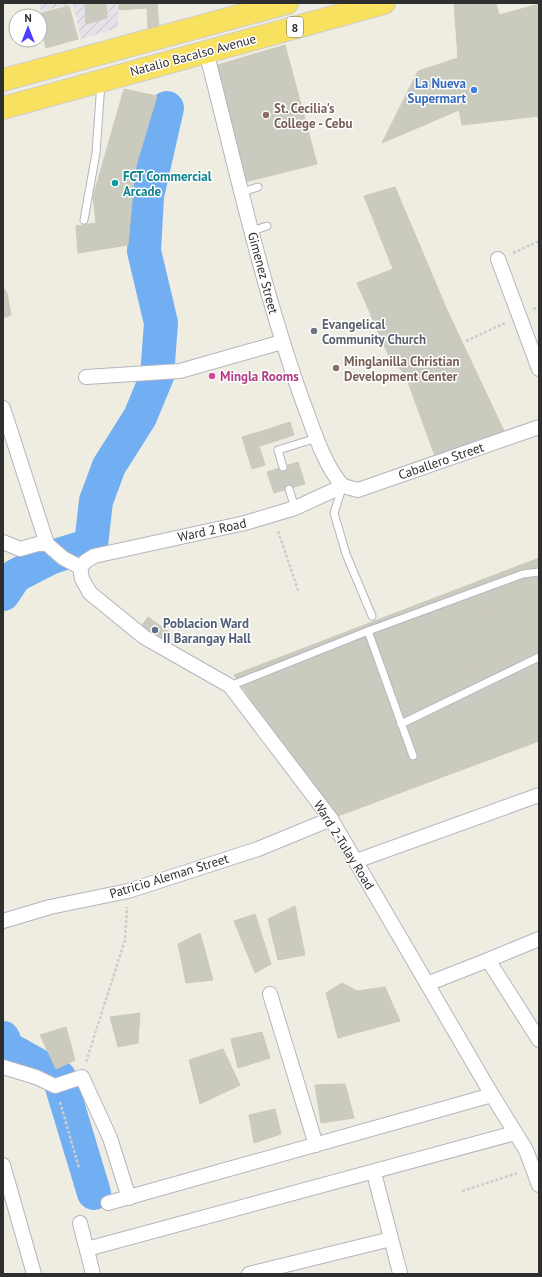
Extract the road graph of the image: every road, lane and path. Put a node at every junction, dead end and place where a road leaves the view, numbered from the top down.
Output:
1 (287, 3) edge
2 (384, 3) edge
3 (206, 51) junction
4 (3, 80) edge
5 (101, 80) junction
6 (3, 108) edge
7 (258, 187) dead end
8 (242, 192) junction
9 (84, 220) dead end
10 (267, 226) dead end
11 (252, 230) junction
12 (539, 241) edge
13 (498, 259) joint
14 (539, 307) edge
15 (519, 316) junction
16 (466, 341) dead end
17 (282, 342) junction
18 (539, 370) edge
19 (86, 377) dead end
20 (3, 408) edge
21 (539, 427) edge
22 (318, 438) junction
23 (283, 467) dead end
24 (343, 486) junction
25 (289, 489) dead end
26 (295, 508) junction
27 (273, 515) junction
28 (3, 542) edge
29 (56, 552) junction
30 (80, 568) junction
31 (539, 572) edge
32 (299, 593) dead end
33 (372, 616) dead end
34 (368, 631) junction
35 (539, 657) edge
36 (230, 686) junction
37 (401, 724) junction
38 (412, 756) dead end
39 (539, 795) edge
40 (331, 819) junction
41 (356, 861) junction
42 (128, 891) junction
43 (3, 921) edge
44 (539, 939) edge
45 (488, 960) junction
46 (427, 984) junction
47 (270, 994) dead end
48 (538, 1038) edge
49 (3, 1067) edge
50 (82, 1077) junction
51 (55, 1086) junction
52 (492, 1095) junction
53 (516, 1133) junction
54 (316, 1145) junction
55 (3, 1165) edge
56 (79, 1168) dead end
57 (533, 1169) junction
58 (374, 1173) junction
59 (539, 1185) edge
60 (7, 1190) edge
61 (462, 1191) dead end
62 (129, 1198) junction
63 (108, 1203) dead end
64 (80, 1223) dead end
65 (391, 1240) junction
66 (87, 1249) junction
67 (400, 1273) edge
68 (34, 1274) edge
69 (93, 1274) edge
70 (249, 1274) edge

1 - 4 highway, Natalio Bacalso Avenue / 8
2 - 3 highway, Natalio Bacalso Avenue / 8
3 - 5 highway, Natalio Bacalso Avenue / 8
3 - 8 street, Gimenez Street
5 - 6 highway, Natalio Bacalso Avenue / 8
5 - 9 lane
7 - 8 lane
8 - 11 street, Gimenez Street
10 - 11 lane
11 - 17 street, Gimenez Street
12 - 13 path
13 - 15 street
14 - 15 path
15 - 16 path
15 - 18 street
17 - 19 street
17 - 22 street, Gimenez Street
20 - 29 street
21 - 24 street, Caballero Street
22 - 23 lane
22 - 24 street, Gimenez Street
24 - 26 street, Ward 2 Road
24 - 33 lane
25 - 26 lane
26 - 27 street, Ward 2 Road
27 - 30 street, Ward 2 Road
27 - 32 path
28 - 29 street
29 - 30 street
30 - 36 street, Ward 2-Tulay Road
31 - 34 lane
34 - 36 lane
34 - 37 lane
35 - 37 lane
36 - 40 street, Ward 2-Tulay Road
37 - 38 lane
39 - 41 street
40 - 41 street, Ward 2-Tulay Road
40 - 42 street, Patricio Aleman Street
41 - 46 street, Ward 2-Tulay Road
42 - 43 street, Patricio Aleman Street
42 - 50 path
44 - 45 street
45 - 46 street
45 - 48 street
46 - 52 street, Ward 2-Tulay Road
47 - 54 street
49 - 51 street
50 - 51 street
50 - 62 street
51 - 56 path
52 - 53 street, Ward 2-Tulay Road
52 - 54 street
53 - 57 street, Ward 2-Tulay Road
53 - 58 street
54 - 62 street
55 - 60 street
57 - 59 street, Ward 2-Tulay Road
57 - 61 path
58 - 65 street
58 - 66 street
60 - 68 street
62 - 63 street
64 - 66 street
65 - 67 street
65 - 70 street
66 - 69 street

